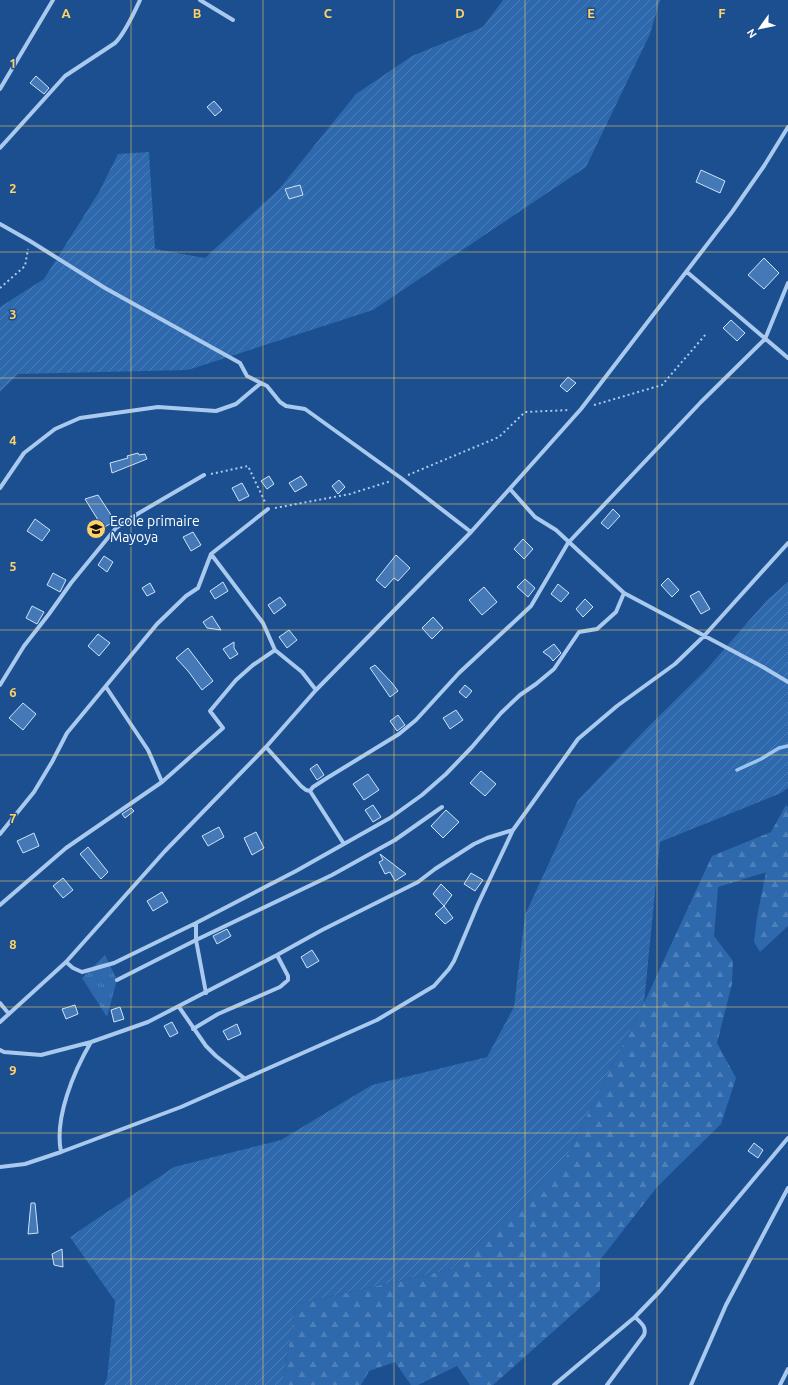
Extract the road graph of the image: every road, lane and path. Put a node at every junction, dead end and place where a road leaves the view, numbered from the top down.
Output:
1 (54, 0) edge
2 (140, 0) edge
3 (200, 0) edge
4 (234, 20) dead end
5 (0, 89) edge
6 (788, 127) edge
7 (0, 148) edge
8 (0, 224) edge
9 (30, 241) junction
10 (687, 272) junction
11 (788, 283) edge
12 (0, 288) edge
13 (706, 334) dead end
14 (765, 338) junction
15 (788, 358) edge
16 (261, 383) junction
17 (581, 409) junction
18 (204, 475) joint
19 (401, 478) junction
20 (0, 488) edge
21 (510, 489) junction
22 (268, 509) junction
23 (471, 532) junction
24 (568, 543) junction
25 (788, 543) edge
26 (211, 554) junction
27 (624, 593) junction
28 (704, 636) junction
29 (275, 650) junction
30 (788, 682) edge
31 (0, 686) edge
32 (106, 687) junction
33 (316, 690) junction
34 (266, 747) junction
35 (162, 782) junction
36 (310, 791) junction
37 (442, 806) dead end
38 (513, 830) junction
39 (0, 834) edge
40 (344, 844) junction
41 (0, 905) edge
42 (196, 923) junction
43 (196, 940) junction
44 (277, 955) junction
45 (66, 962) junction
46 (117, 980) dead end
47 (206, 992) junction
48 (0, 1003) edge
49 (179, 1007) junction
50 (9, 1014) junction
51 (0, 1022) edge
52 (193, 1028) junction
53 (91, 1042) junction
54 (0, 1050) edge
55 (244, 1078) junction
56 (788, 1138) edge
57 (61, 1152) junction
58 (0, 1167) edge
59 (788, 1188) edge
60 (636, 1317) junction
61 (788, 1370) edge
62 (554, 1385) edge
63 (607, 1385) edge
64 (691, 1385) edge
65 (780, 1385) edge

1 - 5 street
2 - 7 street
3 - 4 street
6 - 10 street
8 - 9 street
9 - 12 path
9 - 16 street
10 - 14 street
10 - 17 street
11 - 14 street
13 - 17 path
14 - 15 street
14 - 24 street
16 - 19 street
16 - 20 street
17 - 19 path
17 - 21 street
18 - 22 path
18 - 31 street
19 - 22 path
19 - 23 street
21 - 23 street
21 - 24 street
22 - 26 street
23 - 33 street
24 - 27 street
24 - 36 street
25 - 28 street
26 - 29 street
26 - 32 street
27 - 28 street
27 - 40 street
28 - 30 street
28 - 38 street
29 - 33 street
29 - 35 street
32 - 35 street
32 - 39 street
33 - 34 street
34 - 36 street
34 - 45 street
35 - 41 street
36 - 40 street
37 - 43 street
38 - 44 street
38 - 55 street
40 - 42 street
42 - 43 street
42 - 45 street
43 - 46 street
43 - 47 street
44 - 47 street
44 - 52 street
45 - 50 street
47 - 49 street
48 - 50 street
49 - 52 street
49 - 53 street
50 - 51 street
52 - 55 street
53 - 54 street
53 - 57 street
55 - 57 street
56 - 60 street
57 - 58 street
59 - 64 street
60 - 62 street
60 - 63 street
61 - 65 street

